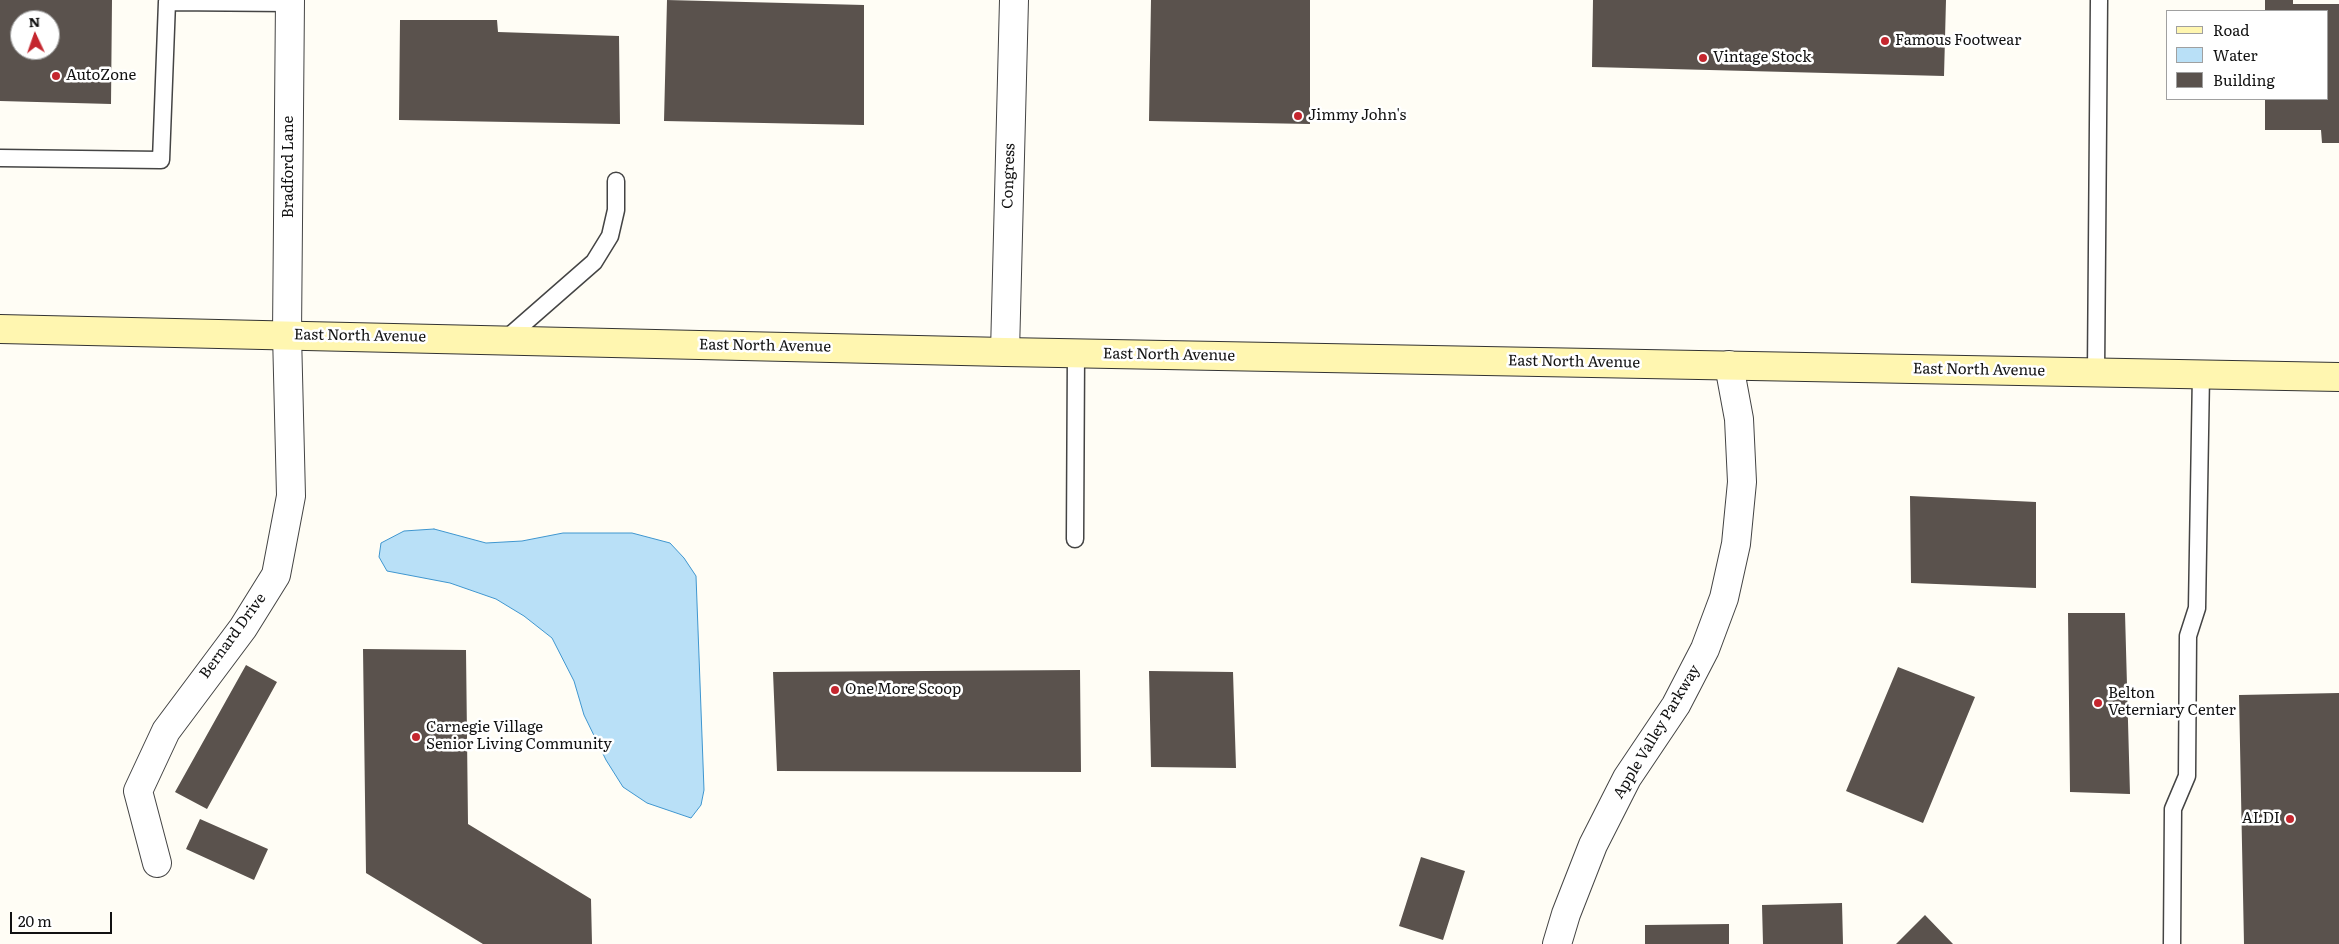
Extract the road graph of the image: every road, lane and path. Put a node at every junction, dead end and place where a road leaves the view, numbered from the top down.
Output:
1 (1014, 0) edge
2 (2099, 0) edge
3 (290, 1) edge
4 (0, 158) edge
5 (616, 181) dead end
6 (0, 329) edge
7 (287, 334) junction
8 (506, 339) junction
9 (1005, 352) junction
10 (1076, 353) junction
11 (1729, 365) junction
12 (2096, 372) junction
13 (2201, 374) junction
14 (2339, 376) edge
15 (1075, 539) dead end
16 (157, 863) dead end
17 (1557, 944) edge
18 (2172, 944) edge

1 - 9 street, Congress
2 - 12 lane
3 - 4 lane
3 - 7 street, Bradford Lane
5 - 8 lane
6 - 7 main road, East North Avenue
7 - 8 main road, East North Avenue
7 - 16 street, Bernard Drive
8 - 9 main road, East North Avenue
9 - 10 main road, East North Avenue
10 - 11 main road, East North Avenue
10 - 15 lane
11 - 12 main road, East North Avenue
11 - 17 street, Apple Valley Parkway
12 - 13 main road, East North Avenue
13 - 14 main road, East North Avenue
13 - 18 lane

